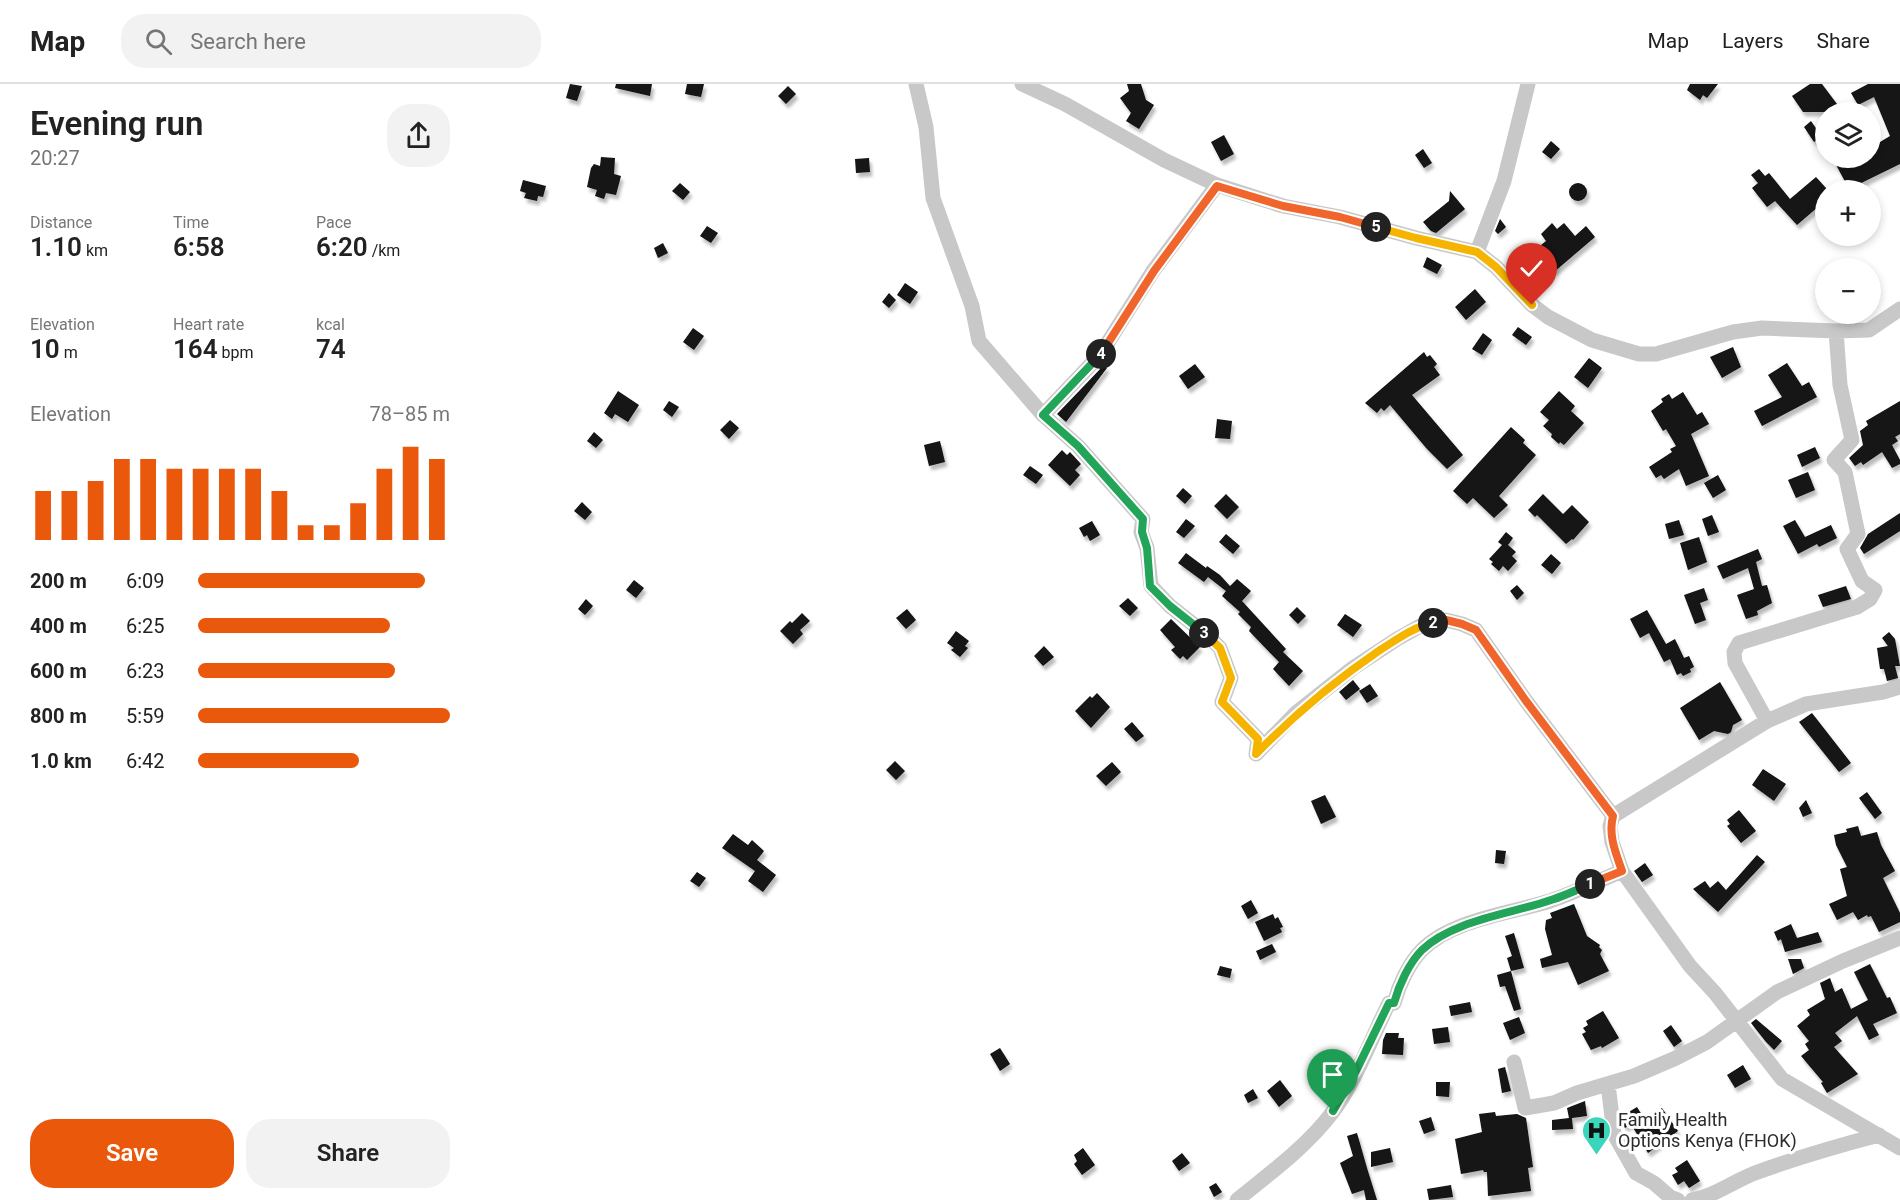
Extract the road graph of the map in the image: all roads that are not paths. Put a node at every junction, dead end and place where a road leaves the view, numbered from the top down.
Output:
1 (916, 84) edge
2 (1528, 84) edge
3 (1025, 85) edge
4 (1217, 186) junction
5 (1477, 252) junction
6 (1900, 309) edge
7 (1836, 331) junction
8 (1043, 415) junction
9 (1900, 687) edge
10 (1767, 721) junction
11 (1613, 816) junction
12 (1622, 871) junction
13 (1900, 938) edge
14 (1737, 1020) junction
15 (1514, 1062) dead end
16 (1608, 1084) junction
17 (1879, 1135) junction
18 (1900, 1148) edge
19 (1237, 1200) edge
20 (1678, 1200) edge
21 (1692, 1200) edge

1 - 8 street
2 - 5 street
3 - 4 street
4 - 5 street
4 - 8 street
5 - 7 street
6 - 7 street
7 - 10 street
8 - 11 street
9 - 10 street
10 - 11 street
11 - 12 street
12 - 14 street
12 - 19 street
13 - 14 street
14 - 16 street
14 - 17 street
15 - 16 street
16 - 20 street
17 - 18 street
17 - 21 street

